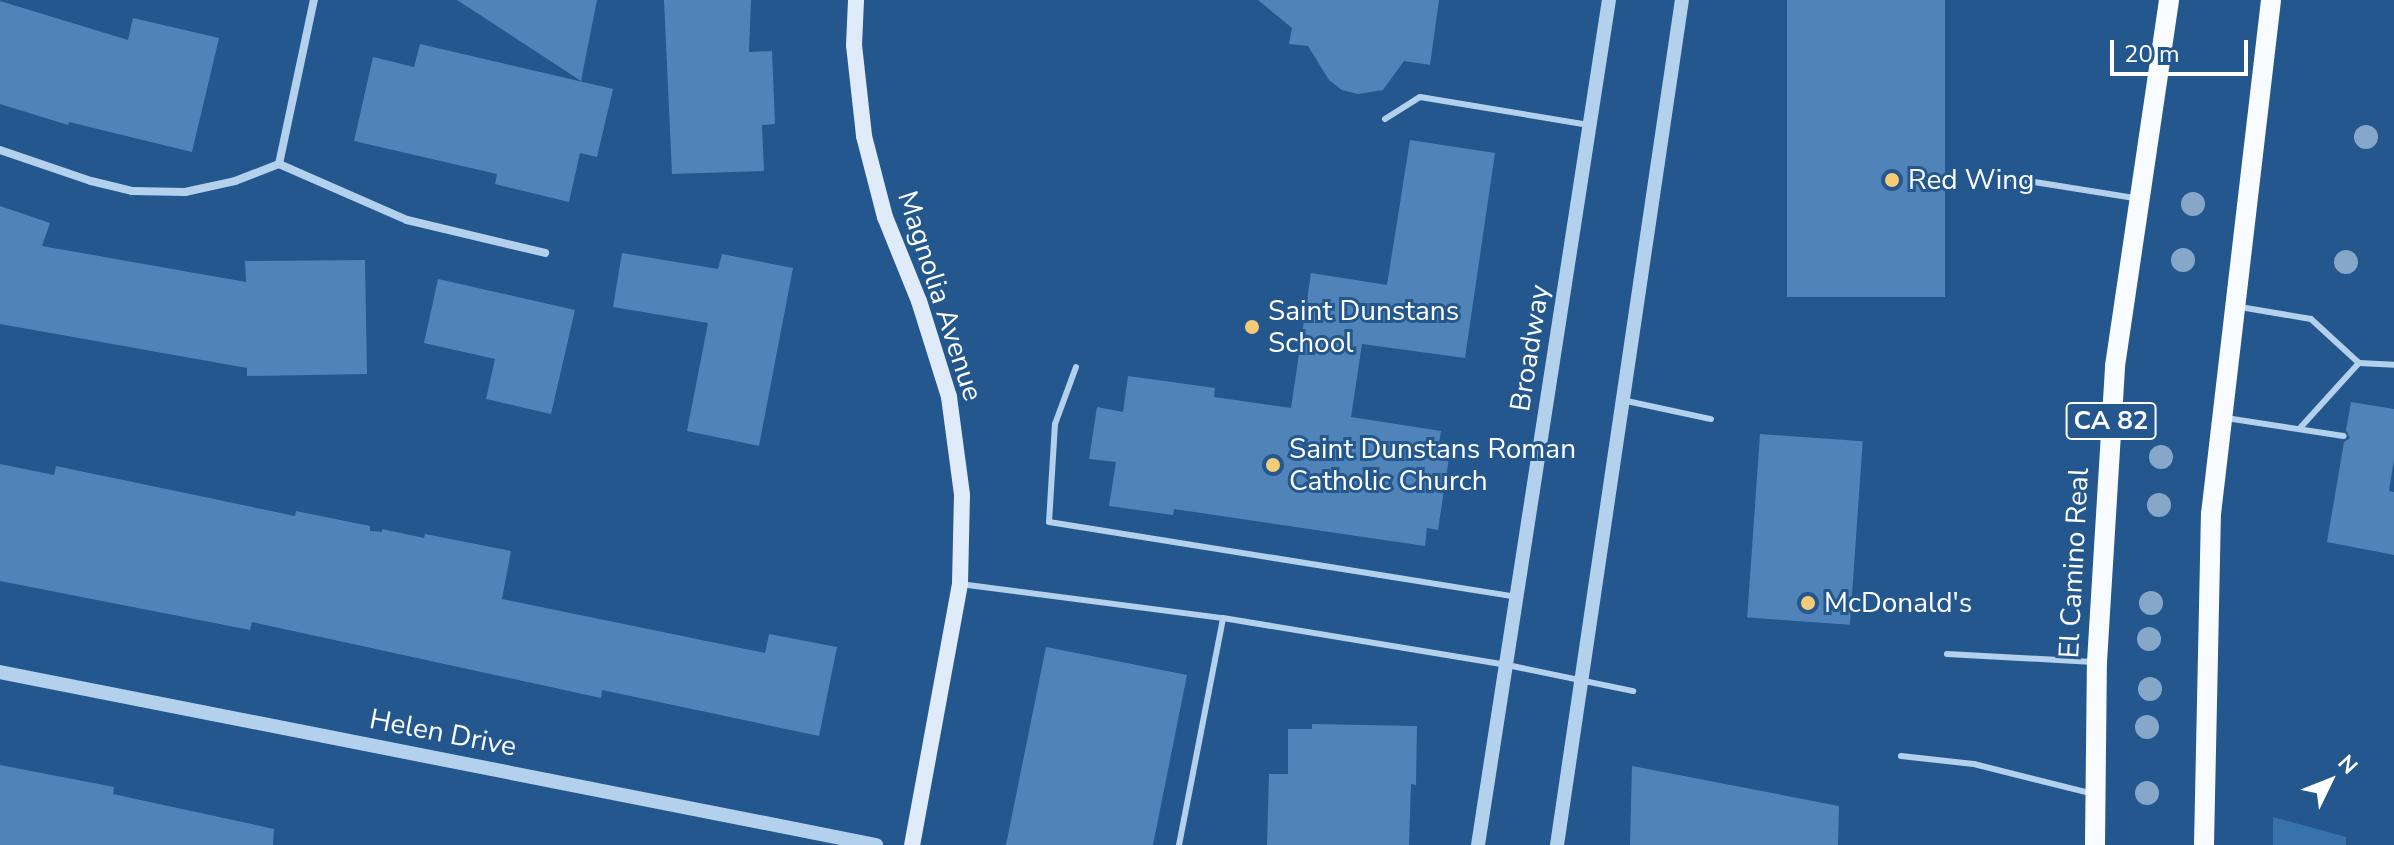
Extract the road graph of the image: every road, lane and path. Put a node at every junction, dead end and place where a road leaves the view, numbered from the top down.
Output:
1 (314, 0) edge
2 (856, 0) edge
3 (1609, 0) edge
4 (1682, 0) edge
5 (2169, 0) edge
6 (2271, 0) edge
7 (1385, 119) dead end
8 (1590, 125) junction
9 (0, 150) edge
10 (279, 164) junction
11 (2003, 177) dead end
12 (2139, 198) junction
13 (545, 253) dead end
14 (2235, 306) junction
15 (2359, 363) junction
16 (2394, 365) edge
17 (1076, 367) dead end
18 (1622, 400) junction
19 (2222, 417) junction
20 (1711, 419) dead end
21 (2300, 428) junction
22 (2344, 436) dead end
23 (960, 584) junction
24 (1519, 598) junction
25 (1223, 618) junction
26 (1947, 654) dead end
27 (2097, 662) junction
28 (1507, 665) junction
29 (0, 672) edge
30 (1582, 679) junction
31 (1633, 691) dead end
32 (1901, 756) dead end
33 (2096, 795) junction
34 (876, 845) edge
35 (912, 845) edge
36 (1179, 845) edge
37 (1478, 845) edge
38 (1557, 845) edge
39 (2095, 845) edge
40 (2204, 845) edge

1 - 10 street
2 - 23 main road, Magnolia Avenue
3 - 8 street, Broadway
4 - 18 street
5 - 12 main road, El Camino Real / CA 82
6 - 14 main road
7 - 8 lane
8 - 24 street, Broadway
9 - 10 street
10 - 13 street
11 - 12 lane
12 - 27 main road, El Camino Real / CA 82
14 - 15 lane
14 - 19 main road
15 - 16 lane
15 - 21 lane
17 - 24 lane
18 - 20 lane
18 - 30 street
19 - 21 lane
19 - 40 main road
21 - 22 lane
23 - 25 lane
23 - 35 main road, Magnolia Avenue
24 - 28 street, Broadway
25 - 28 lane
25 - 36 lane
26 - 27 lane
27 - 33 main road, El Camino Real / CA 82
28 - 30 lane
28 - 37 street, Broadway
29 - 34 street, Helen Drive
30 - 31 lane
30 - 38 street
32 - 33 lane
33 - 39 main road, El Camino Real / CA 82

